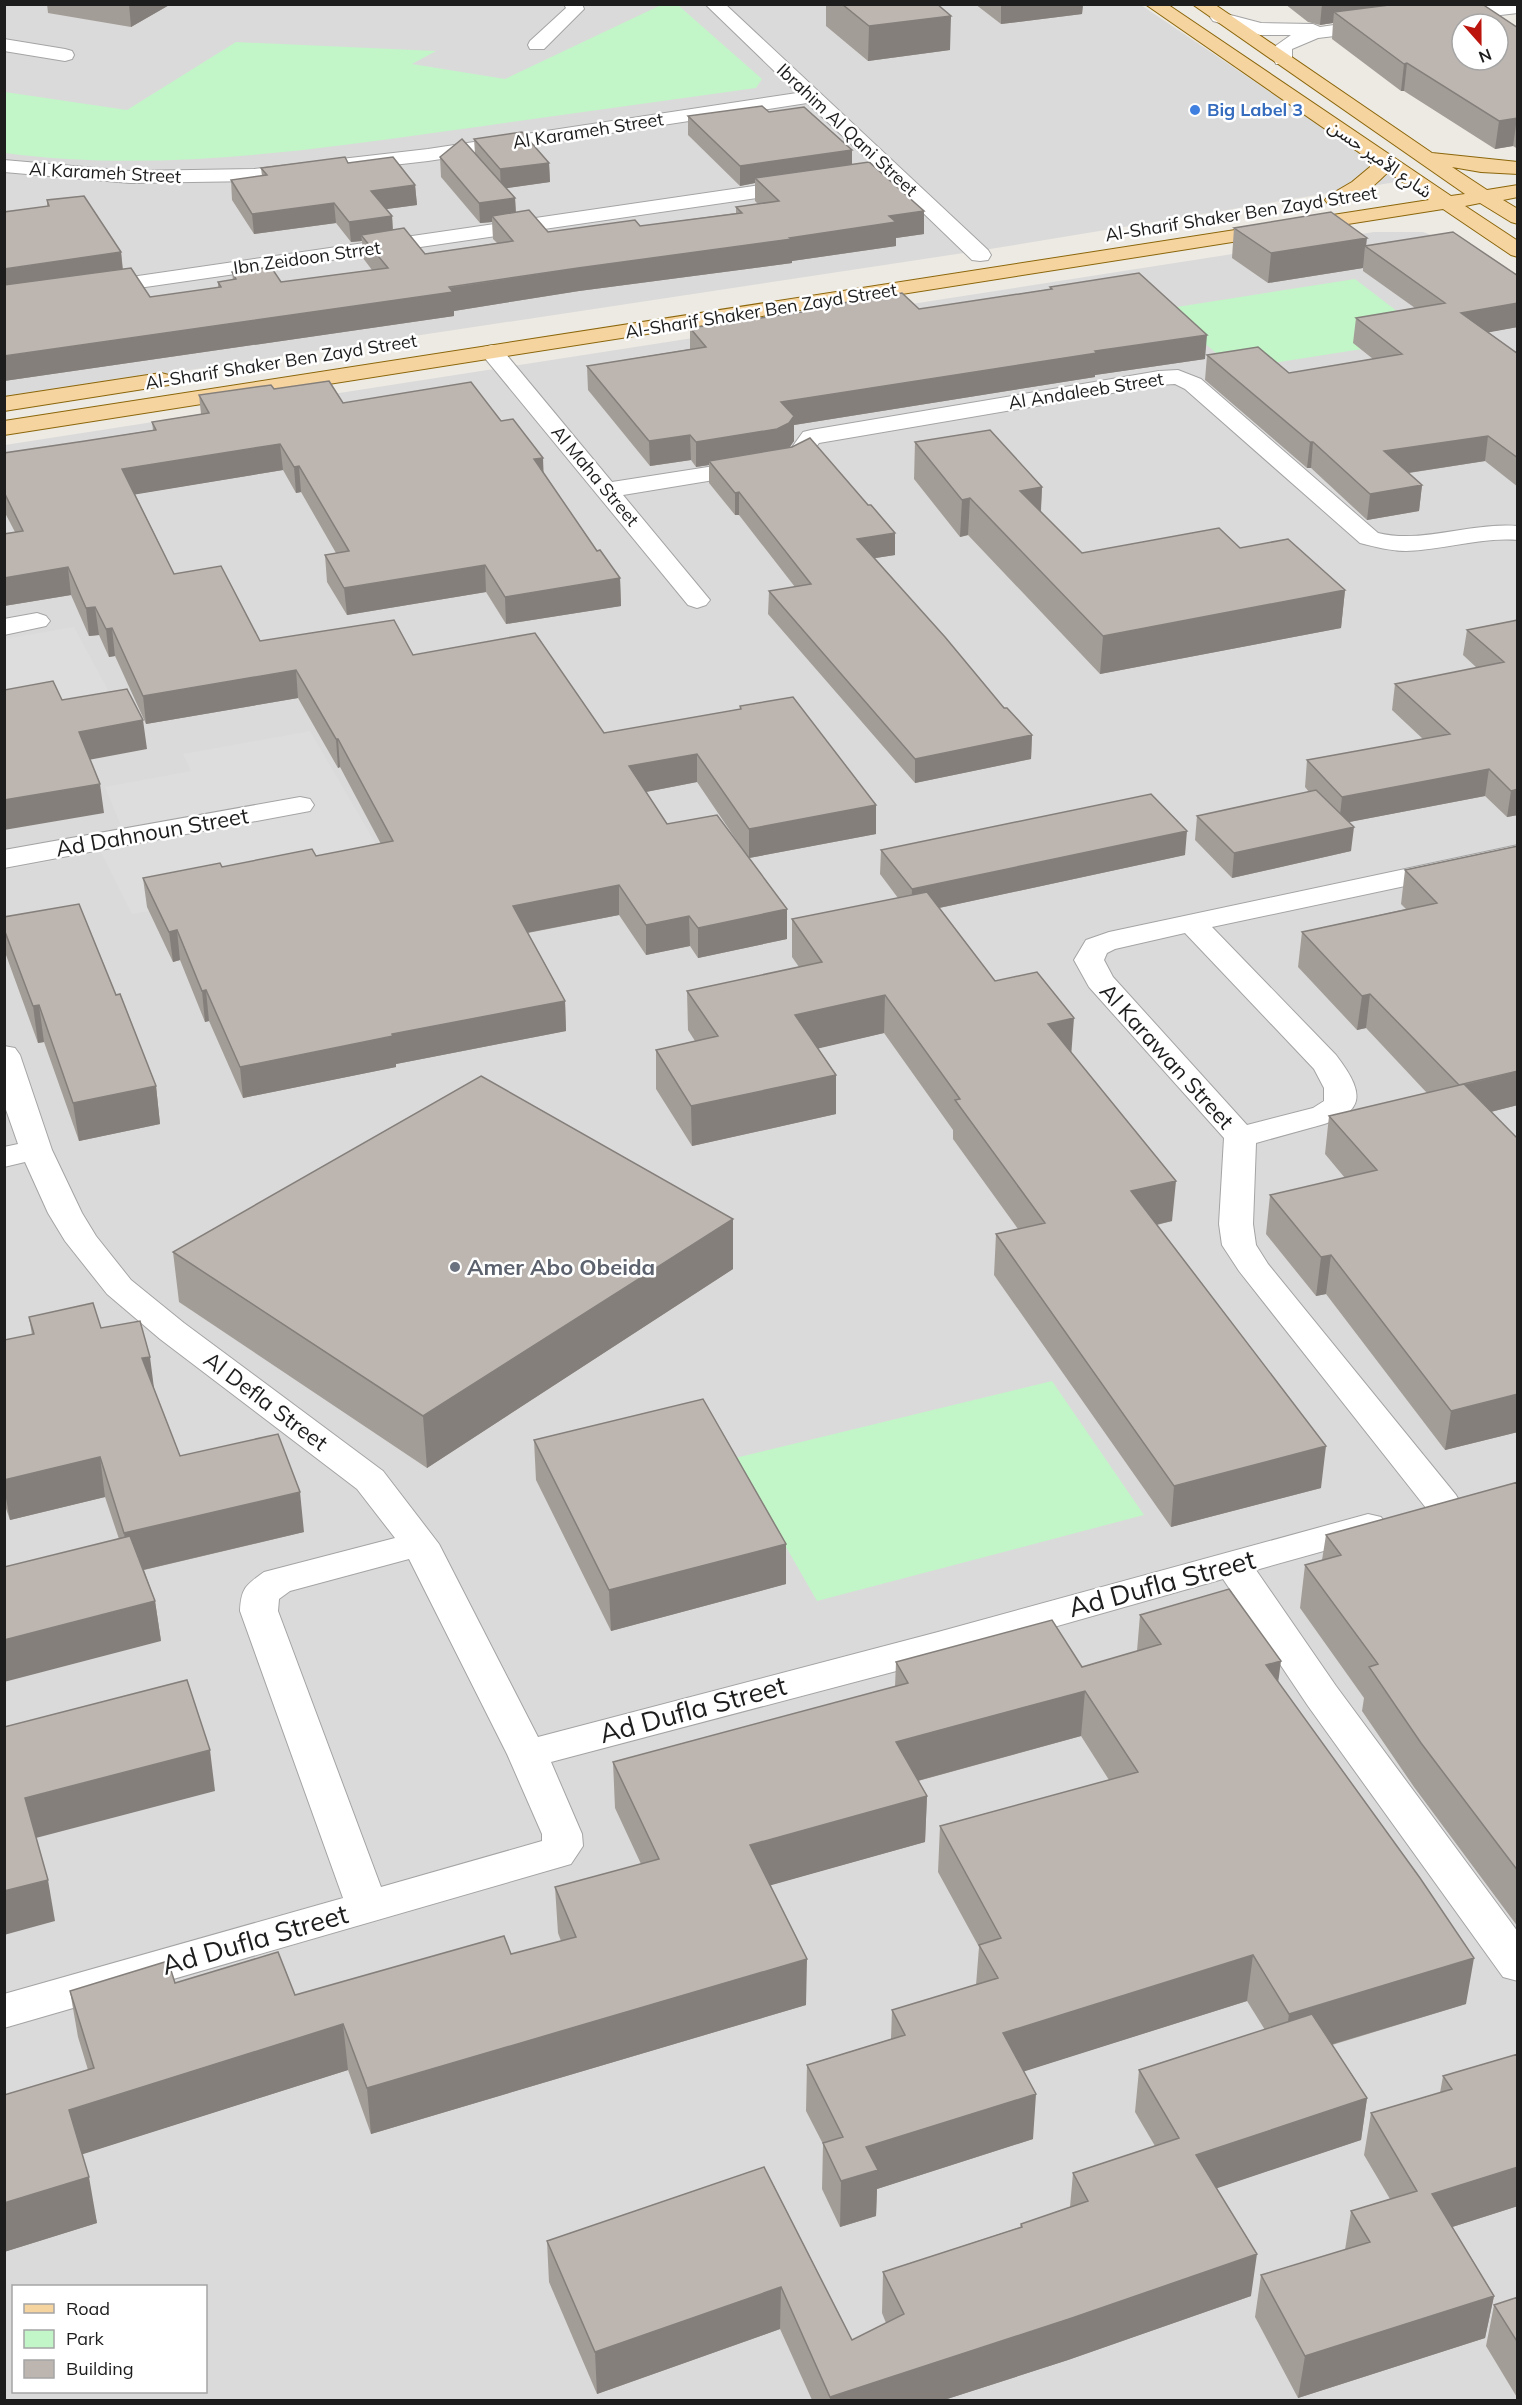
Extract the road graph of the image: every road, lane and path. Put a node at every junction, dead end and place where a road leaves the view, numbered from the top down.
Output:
1 (573, 4) edge
2 (714, 4) edge
3 (1154, 4) edge
4 (1201, 4) edge
5 (1518, 7) edge
6 (1219, 17) junction
7 (1428, 18) edge
8 (1395, 22) edge
9 (1339, 29) junction
10 (4, 45) edge
11 (537, 45) dead end
12 (65, 55) dead end
13 (1283, 60) junction
14 (812, 96) junction
15 (1420, 155) junction
16 (1380, 158) junction
17 (4, 166) edge
18 (1518, 170) edge
19 (51, 172) junction
20 (894, 172) junction
21 (1460, 181) junction
22 (1421, 187) junction
23 (1518, 191) edge
24 (64, 194) dead end
25 (1484, 196) junction
26 (1444, 203) junction
27 (1518, 218) edge
28 (1353, 219) junction
29 (1490, 232) junction
30 (1518, 250) edge
31 (1004, 252) dead end
32 (980, 255) junction
33 (957, 259) dead end
34 (887, 270) dead end
35 (770, 289) junction
36 (76, 291) edge
37 (722, 296) dead end
38 (789, 307) junction
39 (492, 352) junction
40 (181, 377) dead end
41 (4, 404) edge
42 (4, 428) edge
43 (607, 490) junction
44 (1518, 533) edge
45 (697, 600) dead end
46 (37, 621) dead end
47 (4, 627) edge
48 (300, 805) dead end
49 (1518, 853) edge
50 (4, 860) edge
51 (1192, 923) junction
52 (4, 1055) edge
53 (1240, 1137) junction
54 (20, 1153) edge
55 (420, 1544) junction
56 (1233, 1564) junction
57 (527, 1754) junction
58 (368, 1908) junction
59 (1518, 1965) edge
60 (4, 2011) edge

1 - 11 street
2 - 14 street, Ibrahim Al Qani Street
3 - 16 main road, شارع الأمير حسن
4 - 6 main road, شارع الأمير حسن
5 - 7 street
6 - 9 street
6 - 13 main road, شارع الأمير حسن
8 - 9 street
9 - 13 street
10 - 12 street
13 - 15 main road, شارع الأمير حسن
14 - 19 street, Al Karameh Street
14 - 20 street, Ibrahim Al Qani Street
15 - 18 main road
15 - 21 main road, شارع الأمير حسن
16 - 22 main road, شارع الأمير حسن
16 - 22 main road, Al-Sharif Shaker Ben Zayd Street
17 - 19 street, Al Karameh Street
18 - 21 main road, Al-Sharif Shaker Ben Zayd Street
19 - 24 street
20 - 32 street, Ibrahim Al Qani Street
20 - 36 street, Ibn Zeidoon Strret
21 - 22 main road, Al-Sharif Shaker Ben Zayd Street
21 - 25 main road, شارع الأمير حسن
22 - 26 main road, شارع الأمير حسن
23 - 25 main road, Al-Sharif Shaker Ben Zayd Street
25 - 26 main road, Al-Sharif Shaker Ben Zayd Street
25 - 27 main road, شارع الأمير حسن
26 - 28 main road, Al-Sharif Shaker Ben Zayd Street
26 - 29 main road, شارع الأمير حسن
28 - 29 main road
28 - 38 main road, Al-Sharif Shaker Ben Zayd Street
29 - 30 main road, شارع الأمير حسن
31 - 32 main road
32 - 33 main road
34 - 35 main road, Al-Sharif Shaker Ben Zayd Street
35 - 37 main road, Al-Sharif Shaker Ben Zayd Street
35 - 38 main road
38 - 39 main road, Al-Sharif Shaker Ben Zayd Street
39 - 42 main road, Al-Sharif Shaker Ben Zayd Street
39 - 43 street, Al Maha Street
40 - 41 main road, Al-Sharif Shaker Ben Zayd Street
43 - 44 street, Al Andaleeb Street
43 - 45 street, Al Maha Street
46 - 47 street
48 - 50 street, Ad Dahnoun Street
49 - 51 street, Al Karawan Street
51 - 53 street, Al Karawan Street
51 - 53 street, Al Karawan Street
52 - 54 street, Al Defla Street
53 - 56 street, Ad Dufla Street
54 - 55 street, Al Defla Street
55 - 57 street, Al Defla Street
55 - 58 street
56 - 57 street, Ad Dufla Street
56 - 59 street
57 - 58 street, Ad Dufla Street
58 - 60 street, Ad Dufla Street

